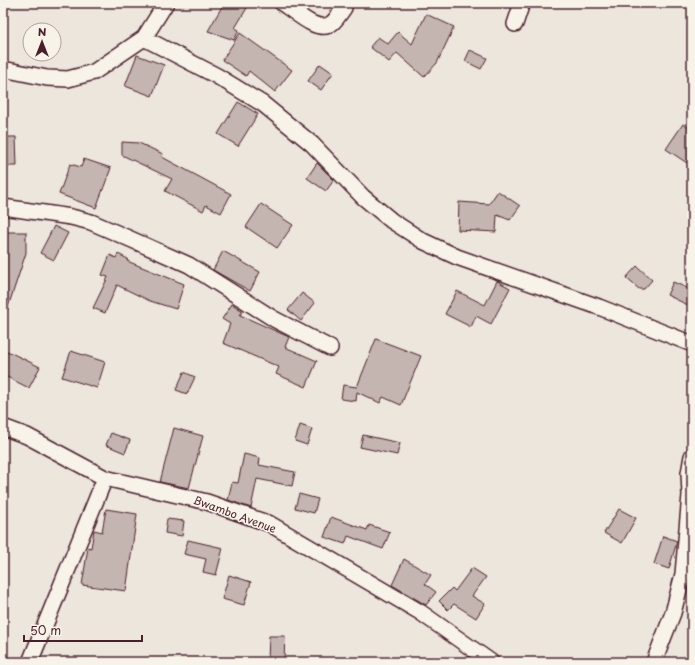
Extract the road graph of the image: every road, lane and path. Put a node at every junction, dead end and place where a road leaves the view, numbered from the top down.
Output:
1 (166, 3) edge
2 (282, 3) edge
3 (522, 3) edge
4 (344, 8) dead end
5 (515, 24) dead end
6 (144, 38) junction
7 (3, 69) edge
8 (3, 207) edge
9 (692, 344) edge
10 (330, 348) dead end
11 (3, 427) edge
12 (692, 456) edge
13 (105, 478) junction
14 (691, 495) edge
15 (30, 662) edge
16 (491, 662) edge
17 (654, 662) edge

1 - 6 street
2 - 4 street
3 - 5 street
6 - 7 street
6 - 9 street
8 - 10 street
11 - 13 street, Bwambo Avenue
12 - 14 street
13 - 15 street
13 - 16 street, Bwambo Avenue
14 - 17 street

